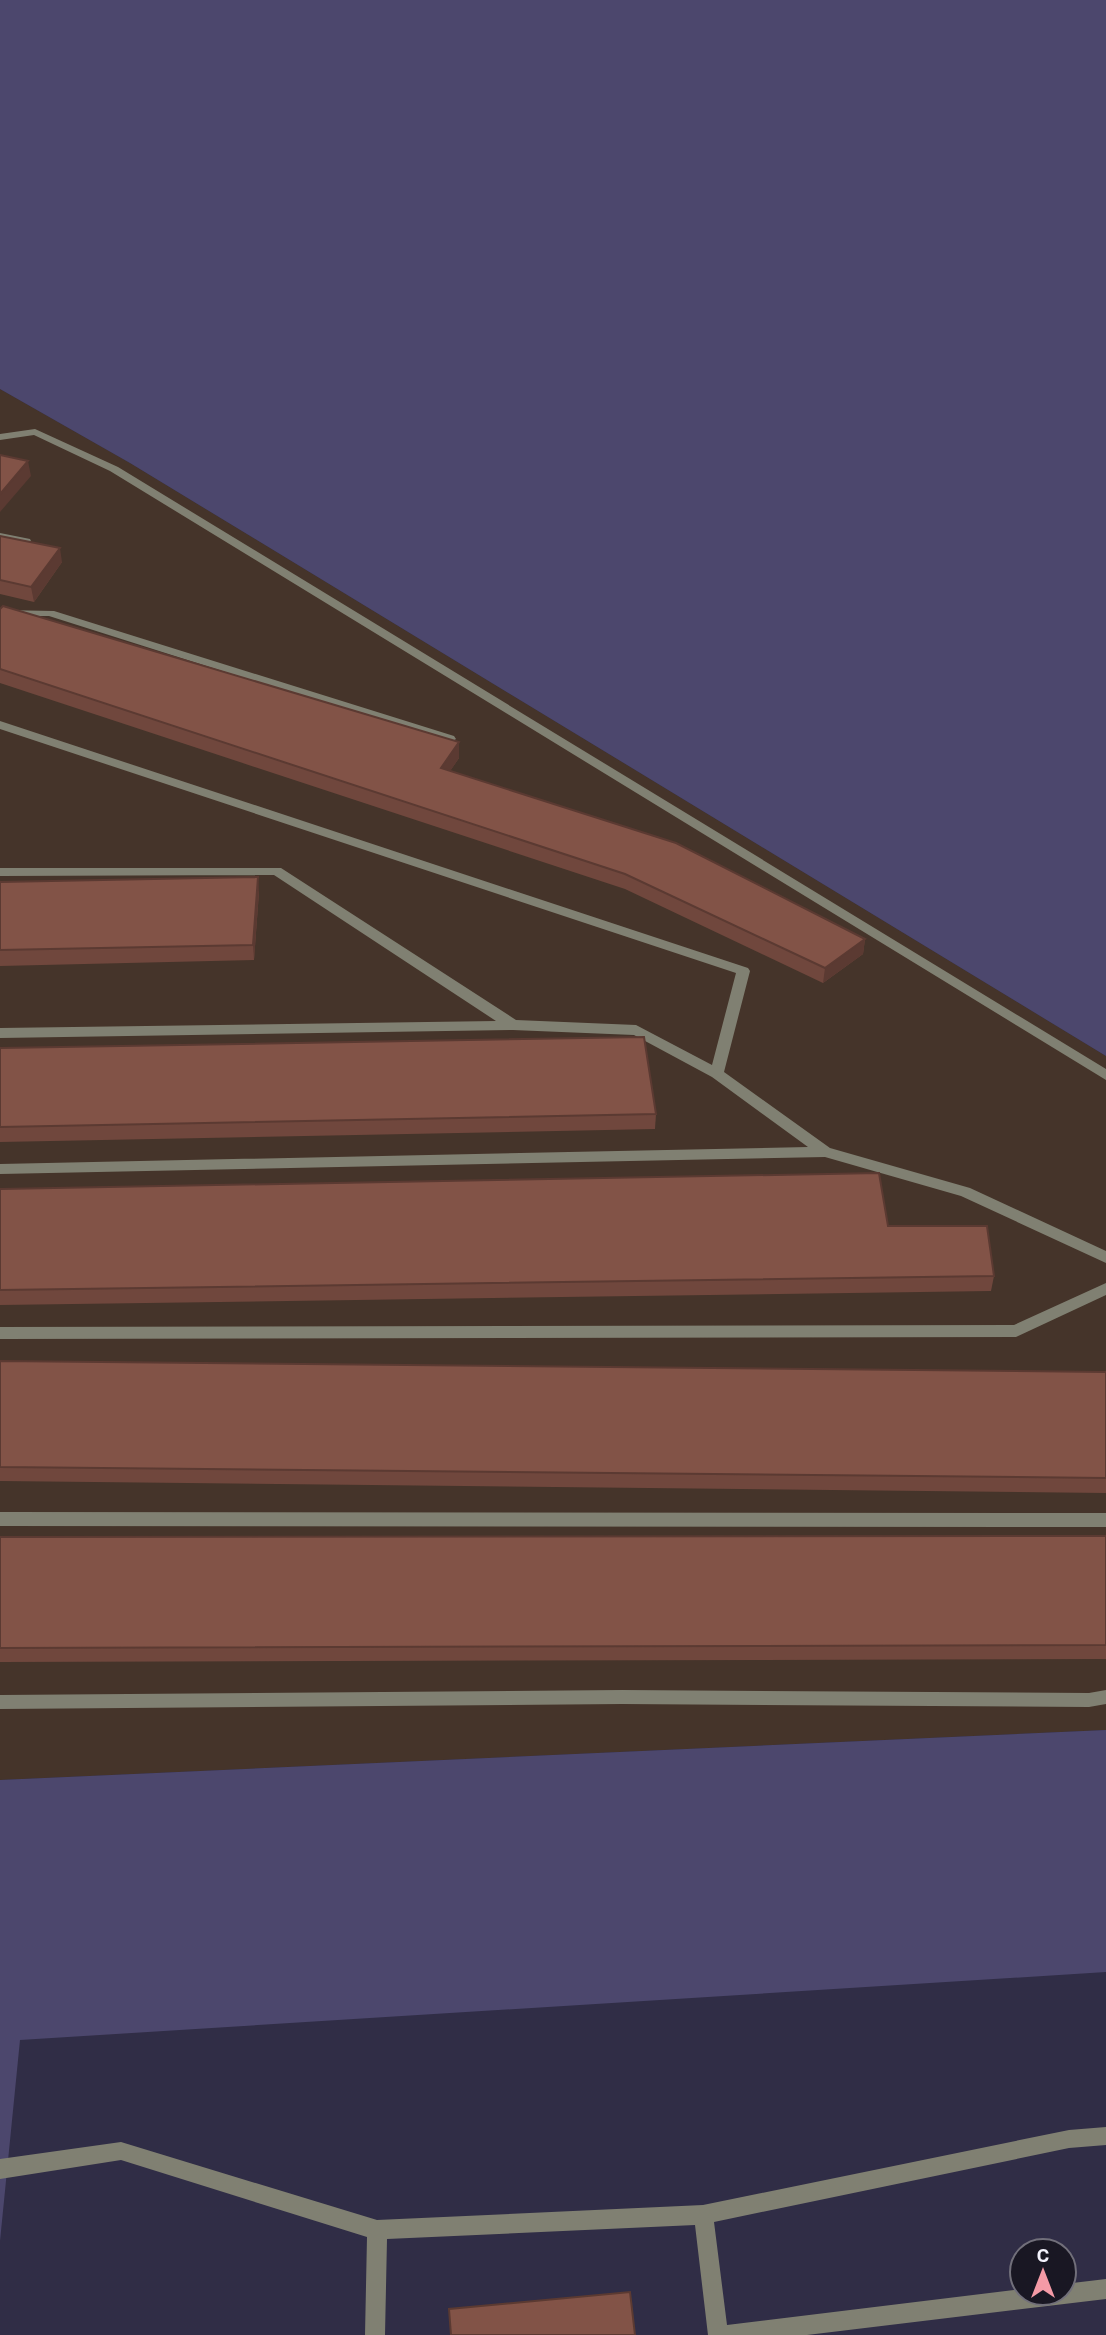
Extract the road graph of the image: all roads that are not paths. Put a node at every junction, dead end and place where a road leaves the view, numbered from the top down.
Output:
1 (0, 437) edge
2 (0, 536) edge
3 (27, 541) edge
4 (0, 613) edge
5 (0, 725) edge
6 (450, 739) edge
7 (0, 872) edge
8 (513, 1025) junction
9 (0, 1032) edge
10 (717, 1074) junction
11 (1106, 1075) edge
12 (825, 1152) junction
13 (0, 1169) edge
14 (1106, 1257) edge
15 (1106, 1289) edge
16 (0, 1333) edge
17 (0, 1519) edge
18 (1106, 1520) edge
19 (1106, 1697) edge
20 (0, 1702) edge
21 (1106, 2136) edge
22 (0, 2169) edge
23 (703, 2215) junction
24 (377, 2230) junction
25 (1106, 2289) edge
26 (375, 2335) edge
27 (718, 2335) edge
28 (725, 2335) edge

1 - 11 lane
2 - 3 lane
4 - 6 lane
5 - 10 lane
7 - 8 lane
8 - 9 lane
8 - 10 lane
10 - 12 lane
12 - 13 lane
12 - 14 lane
15 - 16 lane
17 - 18 lane
19 - 20 lane
21 - 23 lane
22 - 24 lane
23 - 24 lane
23 - 27 lane
24 - 26 lane
25 - 28 lane

